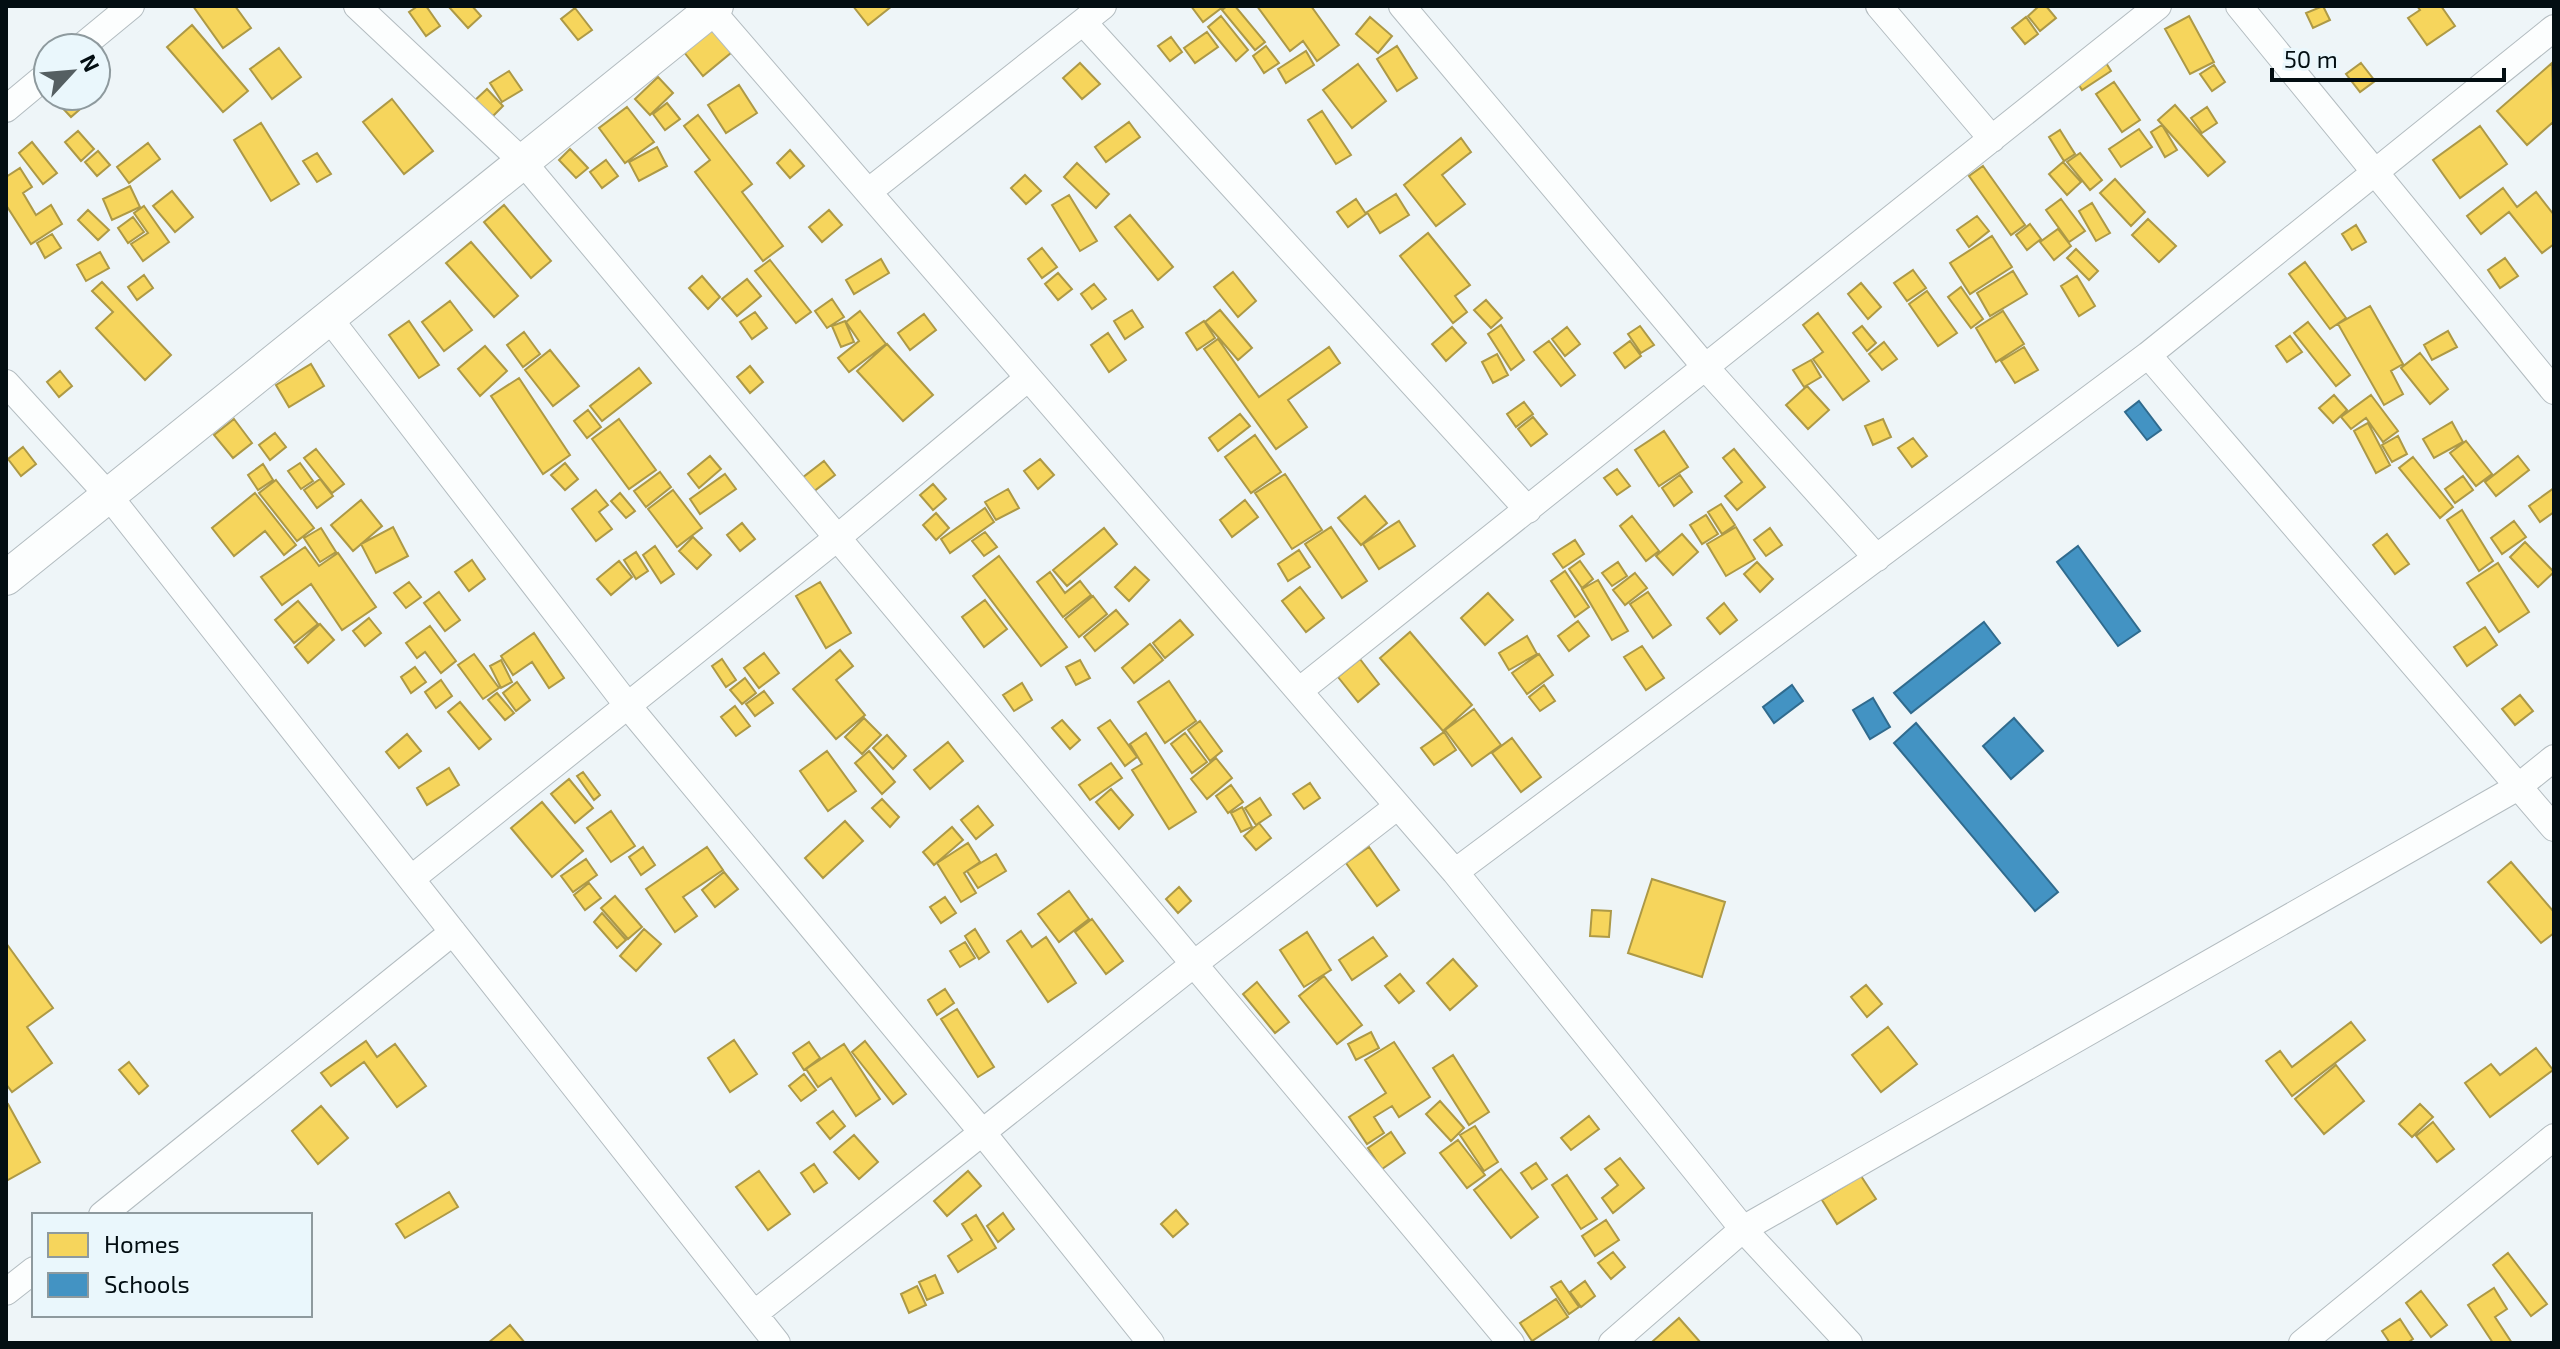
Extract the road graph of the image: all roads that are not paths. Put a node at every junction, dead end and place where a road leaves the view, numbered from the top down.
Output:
1 (131, 6) edge
2 (357, 6) edge
3 (1402, 6) edge
4 (1879, 6) edge
5 (2158, 6) edge
6 (2239, 6) edge
7 (713, 8) edge
8 (1093, 14) edge
9 (2554, 28) edge
10 (99, 32) edge
11 (32, 87) edge
12 (6, 109) edge
13 (1992, 139) junction
14 (523, 162) junction
15 (2375, 172) junction
16 (868, 192) junction
17 (329, 318) junction
18 (2148, 355) junction
19 (1707, 369) junction
20 (1028, 378) junction
21 (6, 383) edge
22 (2554, 391) edge
23 (109, 496) junction
24 (1528, 510) junction
25 (837, 538) junction
26 (1877, 558) junction
27 (6, 578) edge
28 (1299, 691) junction
29 (628, 706) junction
30 (2554, 758) edge
31 (2518, 787) junction
32 (1398, 806) junction
33 (2554, 828) edge
34 (1455, 872) junction
35 (411, 879) junction
36 (453, 932) junction
37 (1194, 964) junction
38 (982, 1132) junction
39 (2554, 1137) edge
40 (104, 1213) edge
41 (1743, 1229) junction
42 (32, 1272) edge
43 (6, 1292) edge
44 (754, 1314) junction
45 (777, 1343) edge
46 (1151, 1343) edge
47 (1511, 1343) edge
48 (1612, 1343) edge
49 (1849, 1343) edge
50 (2302, 1343) edge

1 - 10 street
2 - 14 street
3 - 19 street
4 - 13 street
5 - 13 street
6 - 15 street
7 - 14 street
7 - 16 street
8 - 16 street
8 - 24 street
9 - 15 street
11 - 12 street
13 - 19 street
14 - 17 street
14 - 25 street
15 - 18 street
15 - 22 street
16 - 20 street
17 - 23 street
17 - 29 street
18 - 26 street
18 - 31 street
19 - 24 street
19 - 26 street
20 - 25 street
20 - 28 street
21 - 23 street
23 - 27 street
23 - 35 street
24 - 28 street
25 - 29 street
25 - 37 street
26 - 34 street
28 - 32 street
29 - 35 street
29 - 38 street
30 - 31 street
31 - 33 street
31 - 41 street
32 - 34 street
32 - 37 street
34 - 41 street
35 - 36 street
36 - 40 street
36 - 44 street
37 - 38 street
37 - 47 street
38 - 44 street
38 - 46 street
39 - 50 street
41 - 48 street
41 - 49 street
42 - 43 street
44 - 45 street

